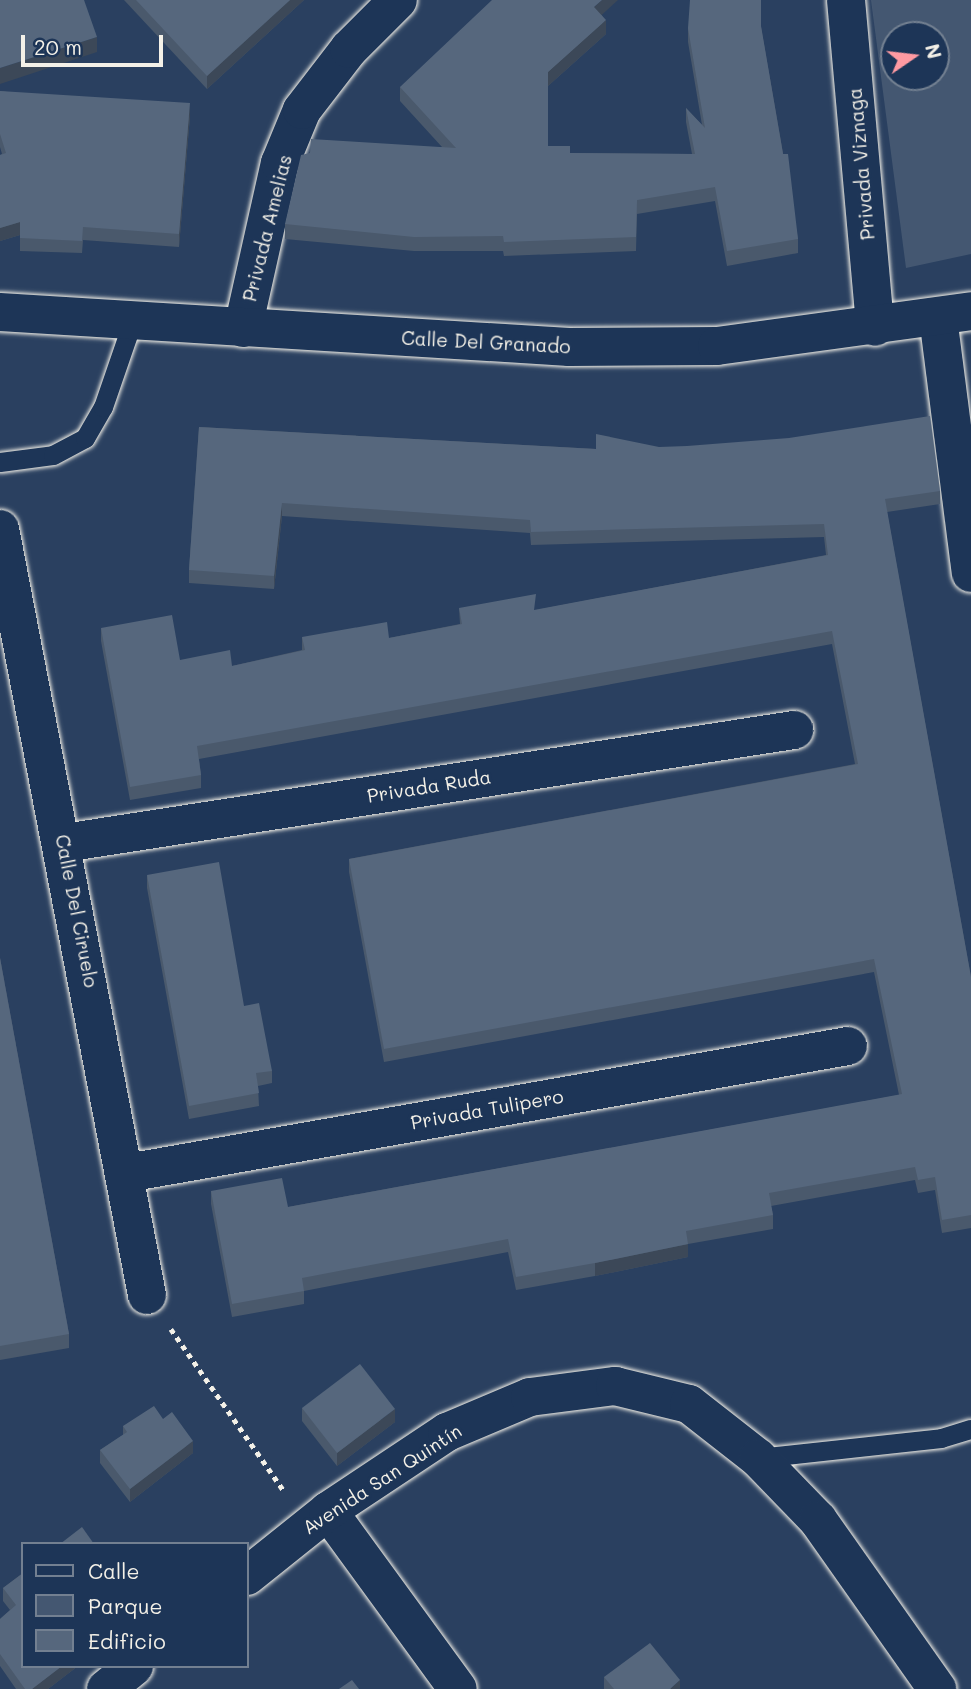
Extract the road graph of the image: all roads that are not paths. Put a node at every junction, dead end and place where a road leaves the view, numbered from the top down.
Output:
1 (398, 0) edge
2 (846, 0) edge
3 (0, 312) edge
4 (954, 314) edge
5 (133, 320) junction
6 (876, 327) junction
7 (243, 328) junction
8 (0, 462) edge
9 (0, 529) edge
10 (971, 573) edge
11 (794, 730) dead end
12 (64, 843) junction
13 (848, 1045) dead end
14 (127, 1173) junction
15 (147, 1295) road end
16 (971, 1429) edge
17 (758, 1458) junction
18 (318, 1518) junction
19 (248, 1575) edge
20 (132, 1668) edge
21 (106, 1689) edge
22 (458, 1689) edge
23 (937, 1689) edge

1 - 7 street, Privada Amelias
2 - 6 street, Privada Viznaga
3 - 5 street, Calle Del Granado
4 - 6 street, Calle Del Granado
4 - 10 street
5 - 7 street, Calle Del Granado
5 - 8 lane
6 - 7 street, Calle Del Granado
9 - 12 street, Calle Del Ciruelo
11 - 12 street, Privada Ruda
12 - 14 street, Calle Del Ciruelo
13 - 14 street, Privada Tulipero
14 - 15 street, Calle Del Ciruelo
16 - 17 lane
17 - 18 street, Avenida San Quintín
17 - 23 street, Avenida San Quintín
18 - 19 street, Avenida San Quintín
18 - 22 street
20 - 21 street

